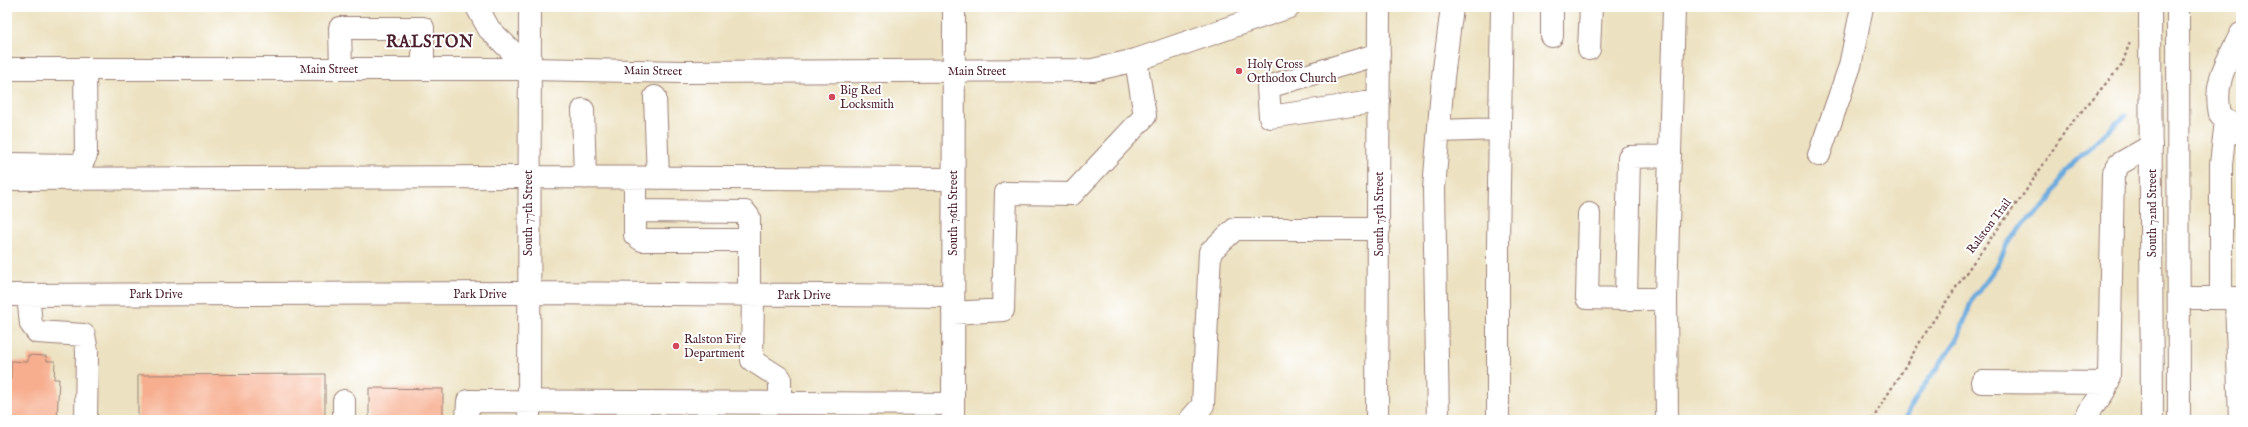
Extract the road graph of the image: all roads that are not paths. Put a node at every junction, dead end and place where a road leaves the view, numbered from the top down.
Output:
1 (477, 7) edge
2 (530, 7) edge
3 (954, 7) edge
4 (1289, 7) edge
5 (1379, 7) edge
6 (1452, 7) edge
7 (1502, 7) edge
8 (1552, 7) edge
9 (1591, 7) edge
10 (1674, 7) edge
11 (1862, 7) edge
12 (2150, 7) edge
13 (2178, 7) edge
14 (2241, 34) edge
15 (1552, 36) dead end
16 (1589, 49) dead end
17 (1379, 54) junction
18 (1136, 60) junction
19 (7, 69) edge
20 (85, 69) junction
21 (340, 69) junction
22 (423, 69) junction
23 (530, 69) junction
24 (954, 71) junction
25 (655, 97) dead end
26 (1379, 101) junction
27 (583, 110) dead end
28 (2233, 127) edge
29 (1500, 129) junction
30 (1439, 131) junction
31 (2152, 146) junction
32 (1819, 155) dead end
33 (1670, 156) junction
34 (7, 164) edge
35 (64, 172) junction
36 (528, 177) junction
37 (585, 178) junction
38 (635, 178) junction
39 (658, 178) junction
40 (7, 179) edge
41 (954, 180) junction
42 (635, 211) junction
43 (1589, 214) dead end
44 (1379, 229) junction
45 (749, 238) junction
46 (528, 294) junction
47 (18, 295) edge
48 (751, 295) junction
49 (2179, 298) junction
50 (2233, 298) edge
51 (1626, 299) junction
52 (1666, 299) junction
53 (953, 305) junction
54 (2240, 339) edge
55 (1982, 382) dead end
56 (2108, 383) junction
57 (2241, 386) edge
58 (780, 402) junction
59 (529, 410) edge
60 (953, 412) edge
61 (86, 420) edge
62 (467, 420) edge
63 (1190, 420) edge
64 (1377, 420) edge
65 (1438, 420) edge
66 (1498, 420) edge
67 (1667, 420) edge
68 (2085, 420) edge
69 (2152, 420) edge
70 (2179, 420) edge
71 (2240, 420) edge

1 - 23 street
2 - 23 street, South 77th Street
3 - 24 street, South 76th Street
4 - 18 street, Main Street
5 - 17 street, South 75th Street
6 - 30 street
7 - 29 street
8 - 15 street
9 - 16 street
10 - 33 street
11 - 32 street
12 - 31 street, South 72nd Street
13 - 49 street
14 - 28 street
17 - 26 street, South 75th Street
17 - 26 street
18 - 24 street, Main Street
18 - 53 street, Park Drive
19 - 20 street, Main Street
20 - 21 street, Main Street
20 - 35 street
21 - 22 street, Main Street
21 - 22 street
22 - 23 street, Main Street
23 - 24 street, Main Street
23 - 36 street, South 77th Street
24 - 41 street, South 76th Street
25 - 39 street
26 - 44 street, South 75th Street
27 - 37 street
28 - 50 street
29 - 30 street
29 - 66 street
30 - 65 street
31 - 56 street
31 - 69 street, South 72nd Street
33 - 51 street
33 - 52 street
34 - 35 street
35 - 36 street
35 - 40 street
36 - 37 street
36 - 46 street, South 77th Street
37 - 38 street
38 - 39 street
38 - 42 street
39 - 41 street
41 - 53 street, South 76th Street
42 - 45 street
42 - 45 street
43 - 51 street
44 - 63 street
44 - 64 street, South 75th Street
45 - 48 street
46 - 47 street, Park Drive
46 - 48 street, Park Drive
46 - 59 street, South 77th Street
47 - 61 street
48 - 53 street, Park Drive
48 - 58 street
49 - 50 street
49 - 70 street
50 - 54 street
51 - 52 street
52 - 67 street
53 - 60 street, South 76th Street
54 - 57 street
55 - 56 street
56 - 68 street
57 - 71 street
58 - 59 street
58 - 60 street
59 - 62 street

